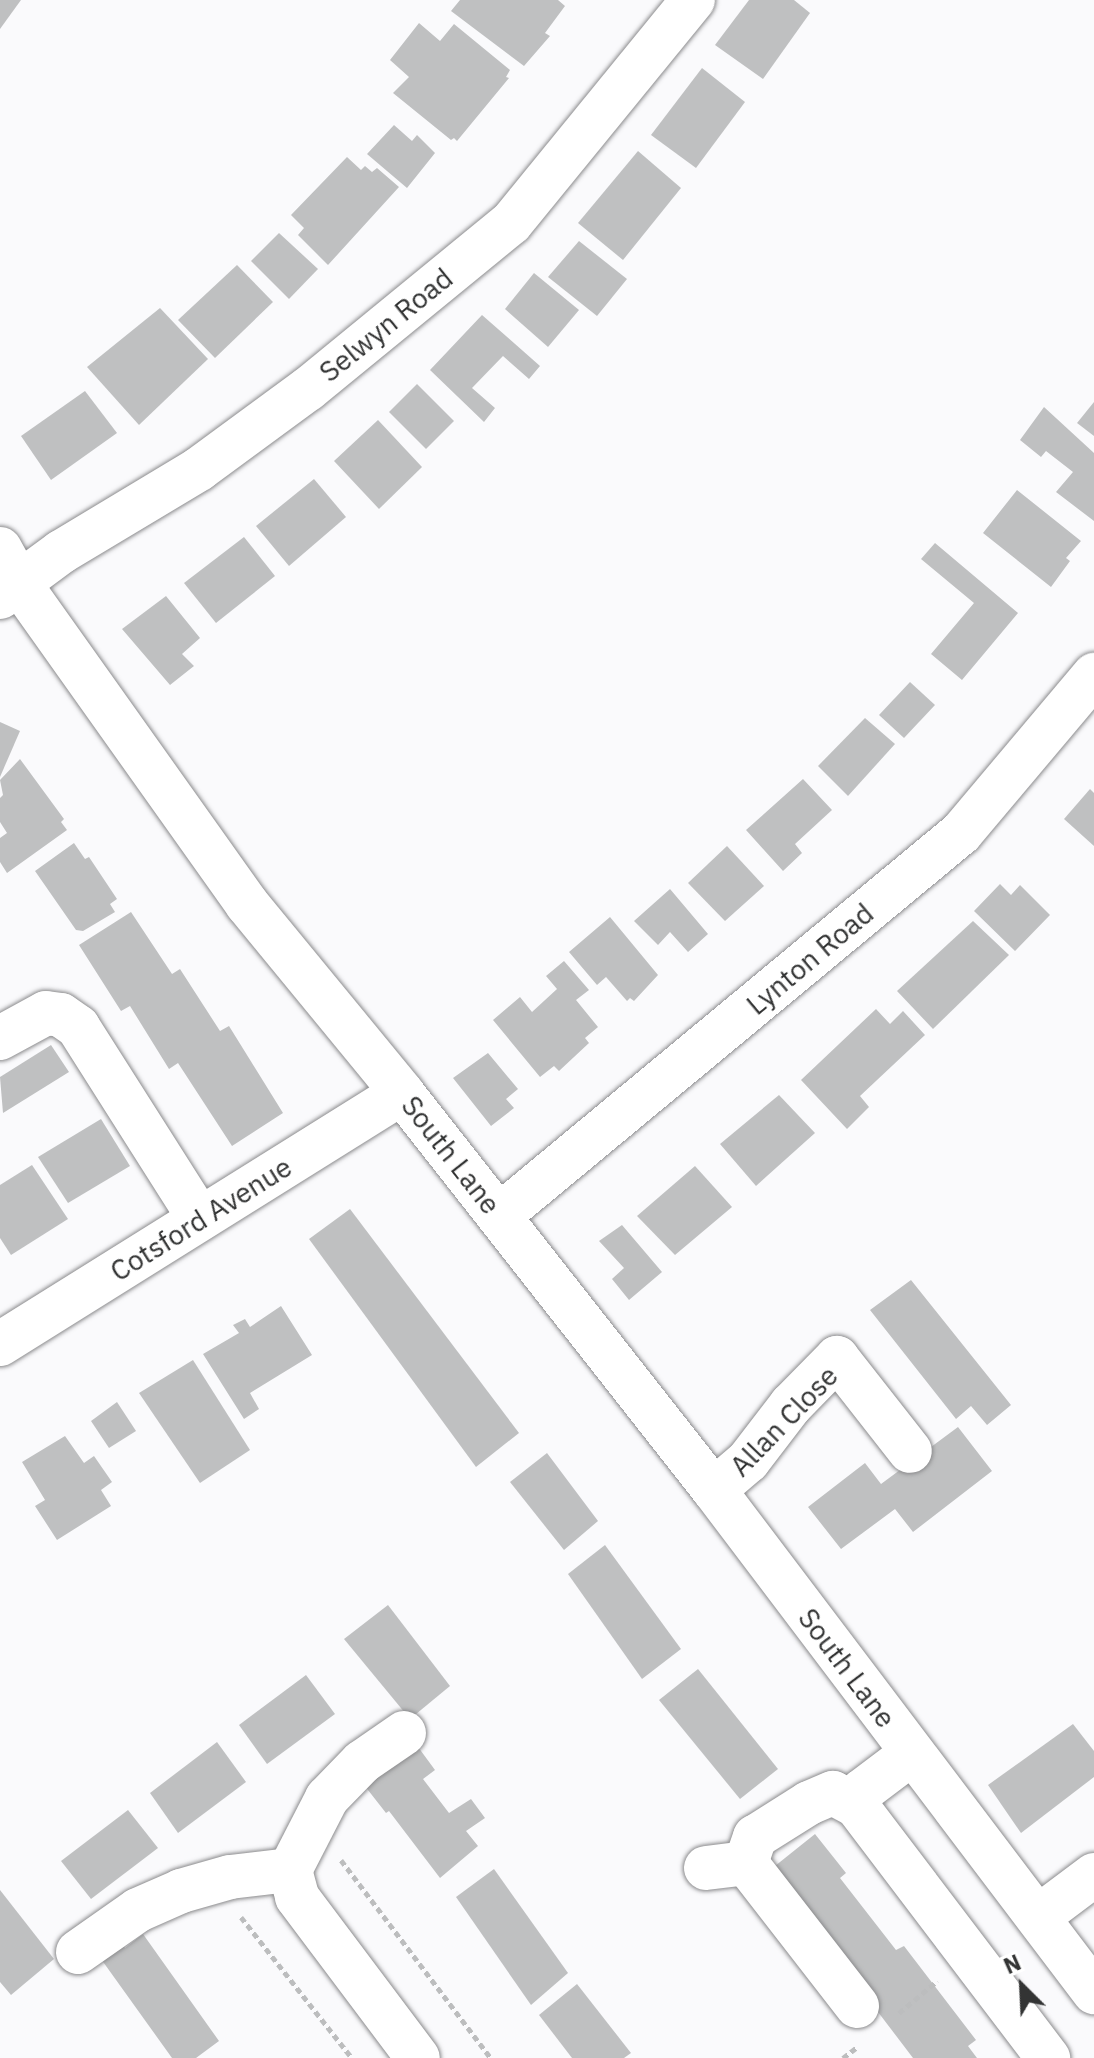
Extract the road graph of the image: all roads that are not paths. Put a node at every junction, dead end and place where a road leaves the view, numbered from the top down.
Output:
1 (693, 0) edge
2 (6, 577) edge
3 (1094, 675) edge
4 (0, 1038) edge
5 (402, 1093) junction
6 (499, 1216) junction
7 (200, 1219) junction
8 (0, 1344) edge
9 (910, 1451) dead end
10 (714, 1490) junction
11 (404, 1733) dead end
12 (911, 1754) junction
13 (856, 1805) junction
14 (290, 1870) junction
15 (1094, 1875) edge
16 (1038, 1917) junction
17 (78, 1952) dead end
18 (1094, 1992) edge
19 (870, 2022) road end
20 (418, 2058) edge
21 (1048, 2058) edge

1 - 2 street, Selwyn Road
2 - 5 street, South Lane
3 - 6 street, Lynton Road
4 - 7 street
5 - 6 street, South Lane
5 - 7 street, Cotsford Avenue
6 - 10 street, South Lane
7 - 8 street, Cotsford Avenue
9 - 10 street, Allan Close
10 - 12 street, South Lane
11 - 14 street
12 - 13 street, South Lane
12 - 16 street, South Lane
13 - 19 street
13 - 21 street
14 - 17 street
14 - 20 street
15 - 16 street
16 - 18 street, South Lane

